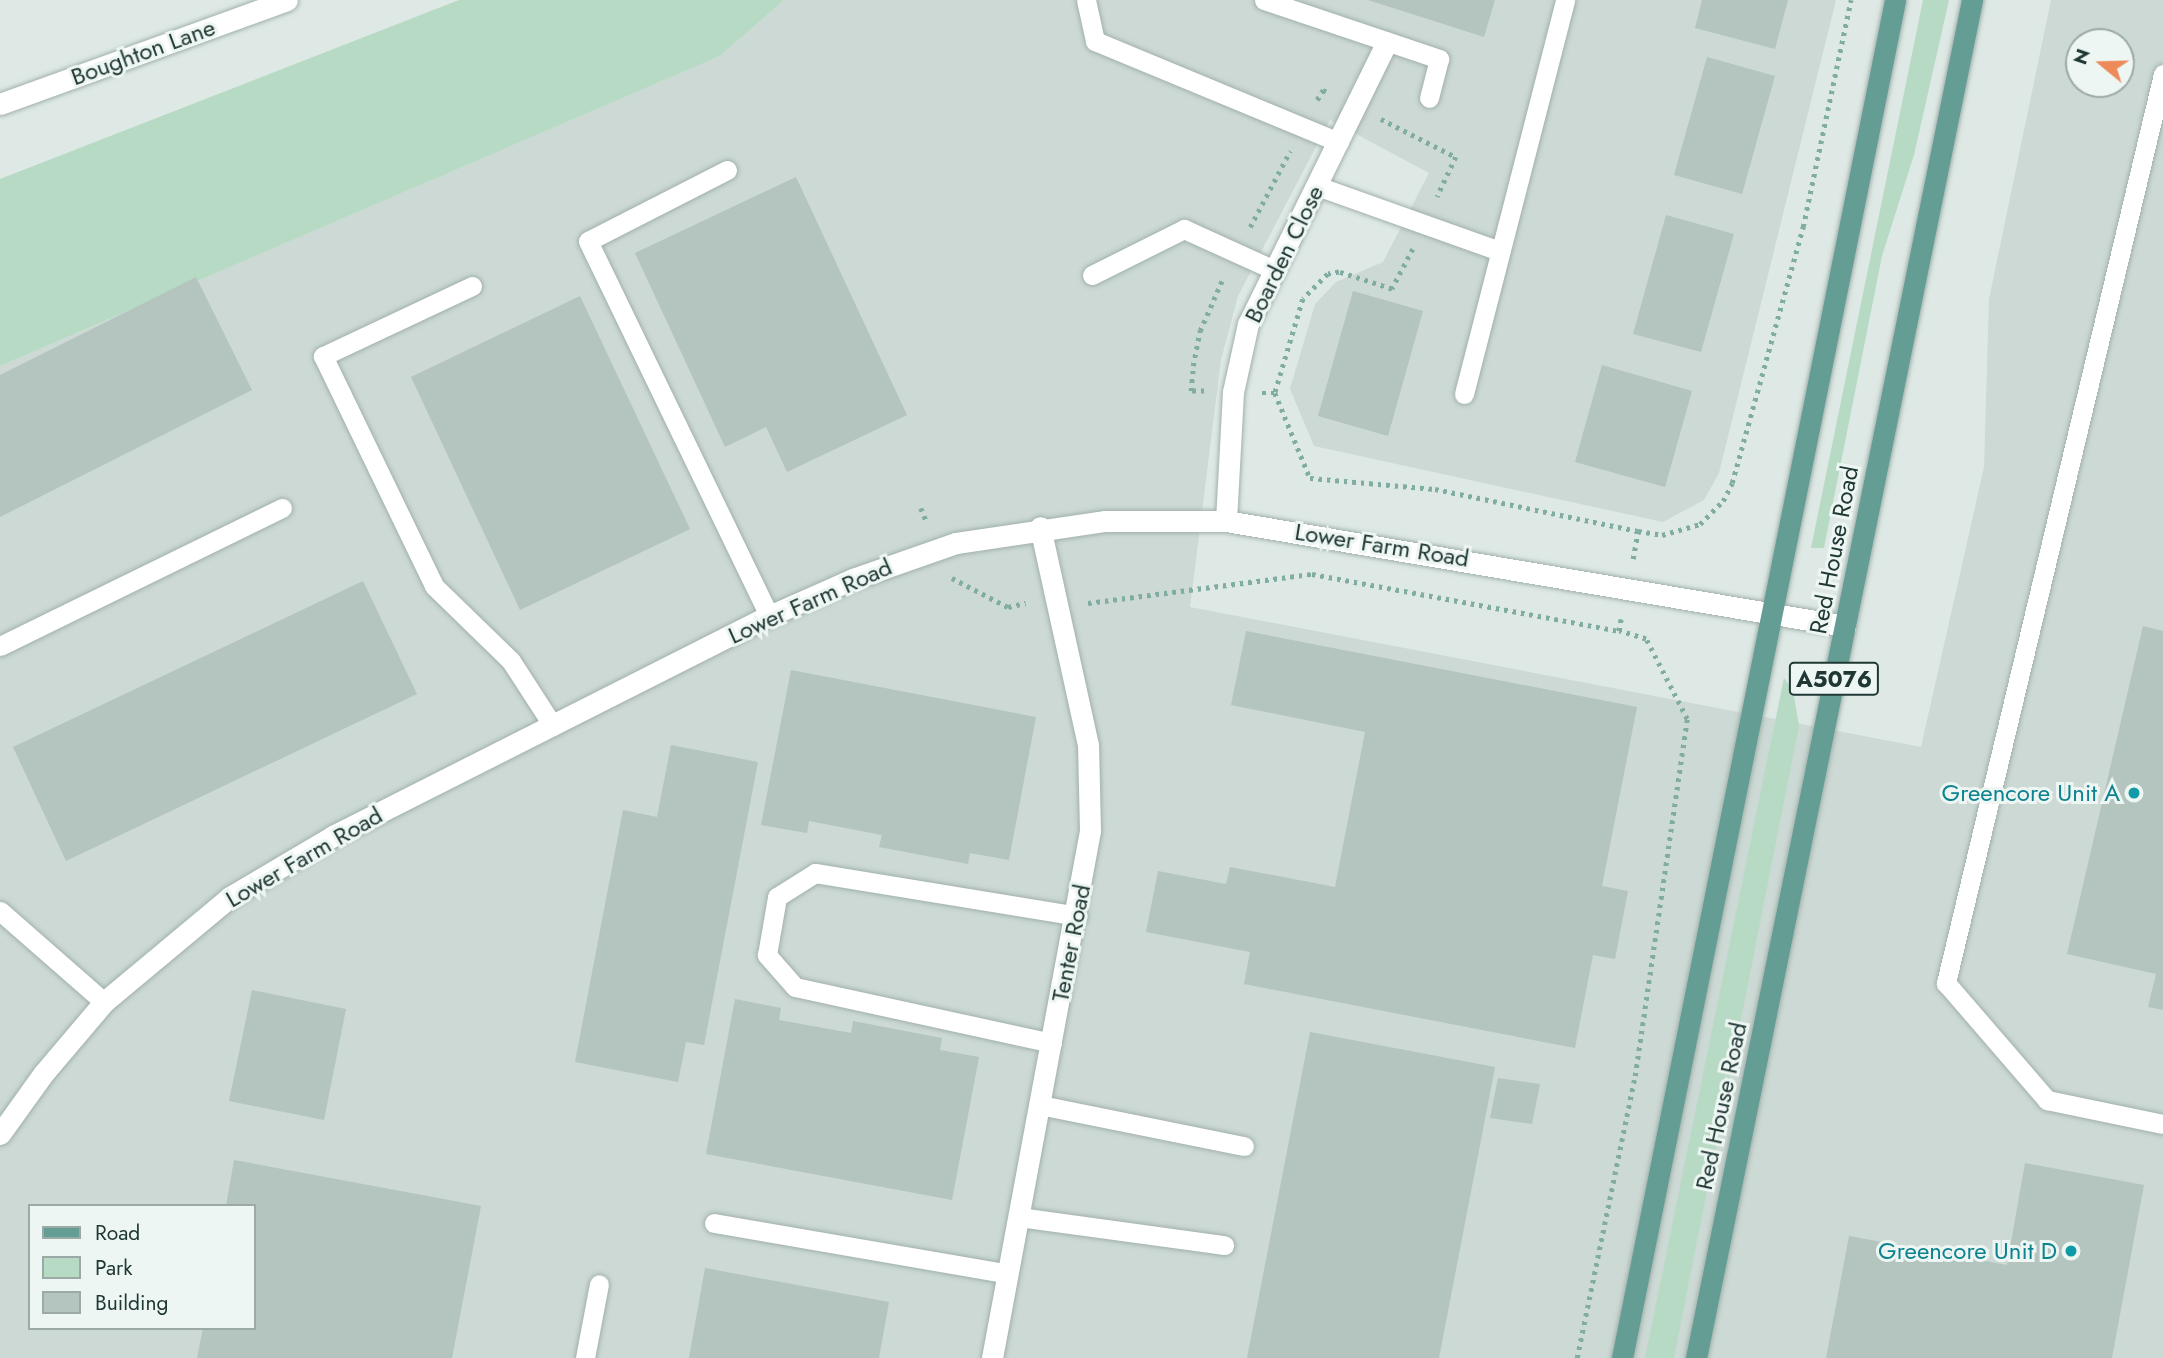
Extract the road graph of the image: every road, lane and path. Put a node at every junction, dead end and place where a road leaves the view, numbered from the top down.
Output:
1 (287, 0) edge
2 (1086, 0) edge
3 (1264, 0) edge
4 (1565, 0) edge
5 (1851, 0) edge
6 (1895, 0) edge
7 (1972, 0) edge
8 (1387, 42) junction
9 (2163, 74) edge
10 (1429, 98) dead end
11 (0, 104) edge
12 (1339, 142) junction
13 (727, 170) dead end
14 (1317, 186) junction
15 (1424, 225) junction
16 (1497, 250) junction
17 (1272, 269) junction
18 (1092, 275) dead end
19 (472, 286) dead end
20 (1464, 394) dead end
21 (282, 508) dead end
22 (921, 508) dead end
23 (1226, 521) junction
24 (1040, 527) junction
25 (1638, 531) junction
26 (937, 549) junction
27 (1628, 586) junction
28 (1058, 603) junction
29 (1772, 612) junction
30 (769, 616) junction
31 (1845, 625) junction
32 (1619, 631) junction
33 (0, 646) edge
34 (553, 726) junction
35 (0, 911) edge
36 (1077, 916) junction
37 (104, 1002) junction
38 (1052, 1043) junction
39 (1040, 1105) junction
40 (2163, 1124) edge
41 (0, 1134) edge
42 (1244, 1146) dead end
43 (1018, 1217) junction
44 (714, 1223) dead end
45 (1224, 1245) dead end
46 (1008, 1274) junction
47 (599, 1284) dead end
48 (584, 1358) edge
49 (992, 1358) edge
50 (1577, 1358) edge
51 (1622, 1358) edge
52 (1696, 1358) edge

1 - 11 street, Boughton Lane
2 - 12 lane
3 - 8 lane
4 - 16 lane
5 - 25 path
6 - 29 main road
7 - 31 main road, Red House Road / A5076
8 - 10 lane
8 - 12 street, Boarden Close
9 - 40 lane
12 - 14 street, Boarden Close
13 - 30 lane
14 - 15 lane
14 - 17 street, Boarden Close
15 - 16 lane
15 - 25 path
16 - 20 lane
17 - 18 lane
17 - 23 street, Boarden Close
19 - 34 lane
21 - 33 lane
22 - 26 path
23 - 24 street, Lower Farm Road
23 - 27 street, Lower Farm Road
24 - 26 street, Lower Farm Road
24 - 28 street, Tenter Road
25 - 27 path
26 - 28 path
26 - 30 street, Lower Farm Road
27 - 29 street, Lower Farm Road
27 - 32 path
28 - 32 path
28 - 36 street, Tenter Road
29 - 31 street, Lower Farm Road
29 - 51 main road
30 - 34 street, Lower Farm Road
31 - 52 main road, Red House Road / A5076
32 - 50 path
34 - 37 street, Lower Farm Road
35 - 37 lane
36 - 38 street, Tenter Road
36 - 38 lane
37 - 41 street, Lower Farm Road
38 - 39 street, Tenter Road
39 - 42 lane
39 - 43 street, Tenter Road
43 - 45 lane
43 - 46 street, Tenter Road
44 - 46 lane
46 - 49 street, Tenter Road
47 - 48 lane

